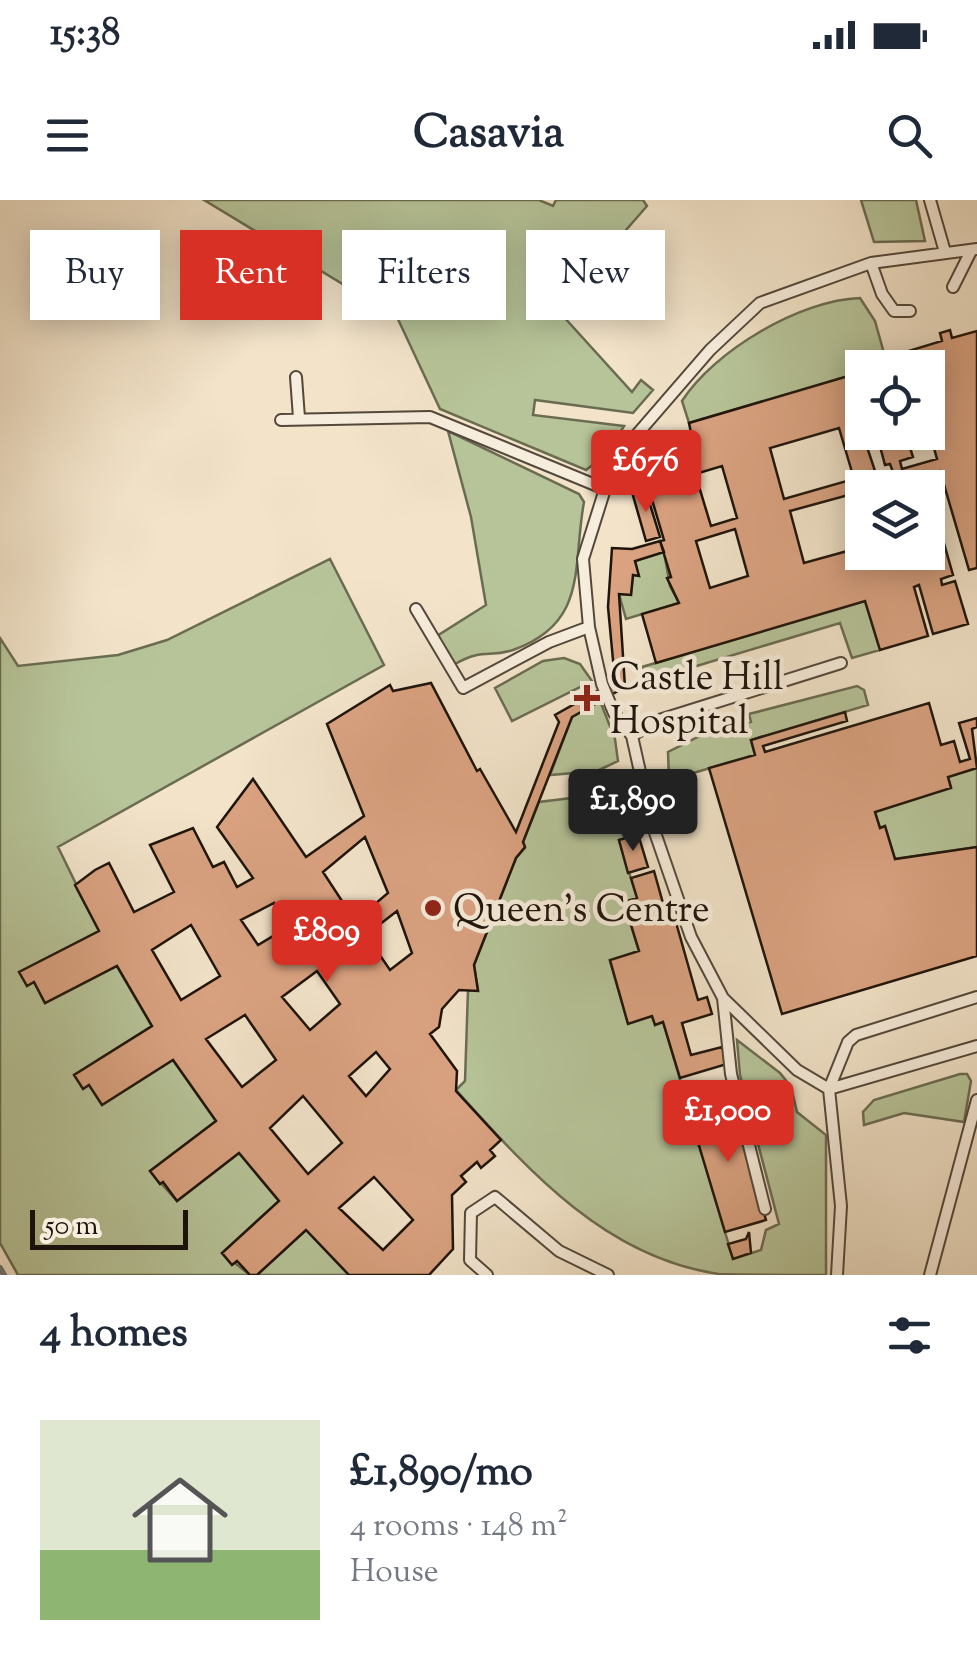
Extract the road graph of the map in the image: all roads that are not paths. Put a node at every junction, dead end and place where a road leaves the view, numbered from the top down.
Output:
1 (930, 200) edge
2 (974, 250) edge
3 (945, 252) junction
4 (871, 263) junction
5 (953, 287) dead end
6 (910, 311) dead end
7 (296, 377) dead end
8 (300, 418) junction
9 (280, 420) dead end
10 (605, 489) junction
11 (416, 609) dead end
12 (589, 627) junction
13 (841, 663) dead end
14 (632, 736) junction
15 (977, 997) edge
16 (723, 998) junction
17 (977, 1046) edge
18 (830, 1089) junction
19 (977, 1100) edge
20 (765, 1209) dead end
21 (487, 1275) edge
22 (608, 1275) edge
23 (837, 1275) edge
24 (930, 1275) edge

1 - 3 lane
2 - 3 lane
2 - 5 lane
3 - 4 lane
4 - 6 lane
4 - 10 lane
7 - 8 lane
8 - 9 lane
8 - 10 lane
10 - 12 lane
11 - 12 lane
12 - 14 lane
13 - 14 lane
14 - 16 lane
15 - 18 lane
16 - 18 lane
16 - 20 lane
17 - 18 lane
18 - 23 lane
19 - 24 lane
21 - 22 lane

